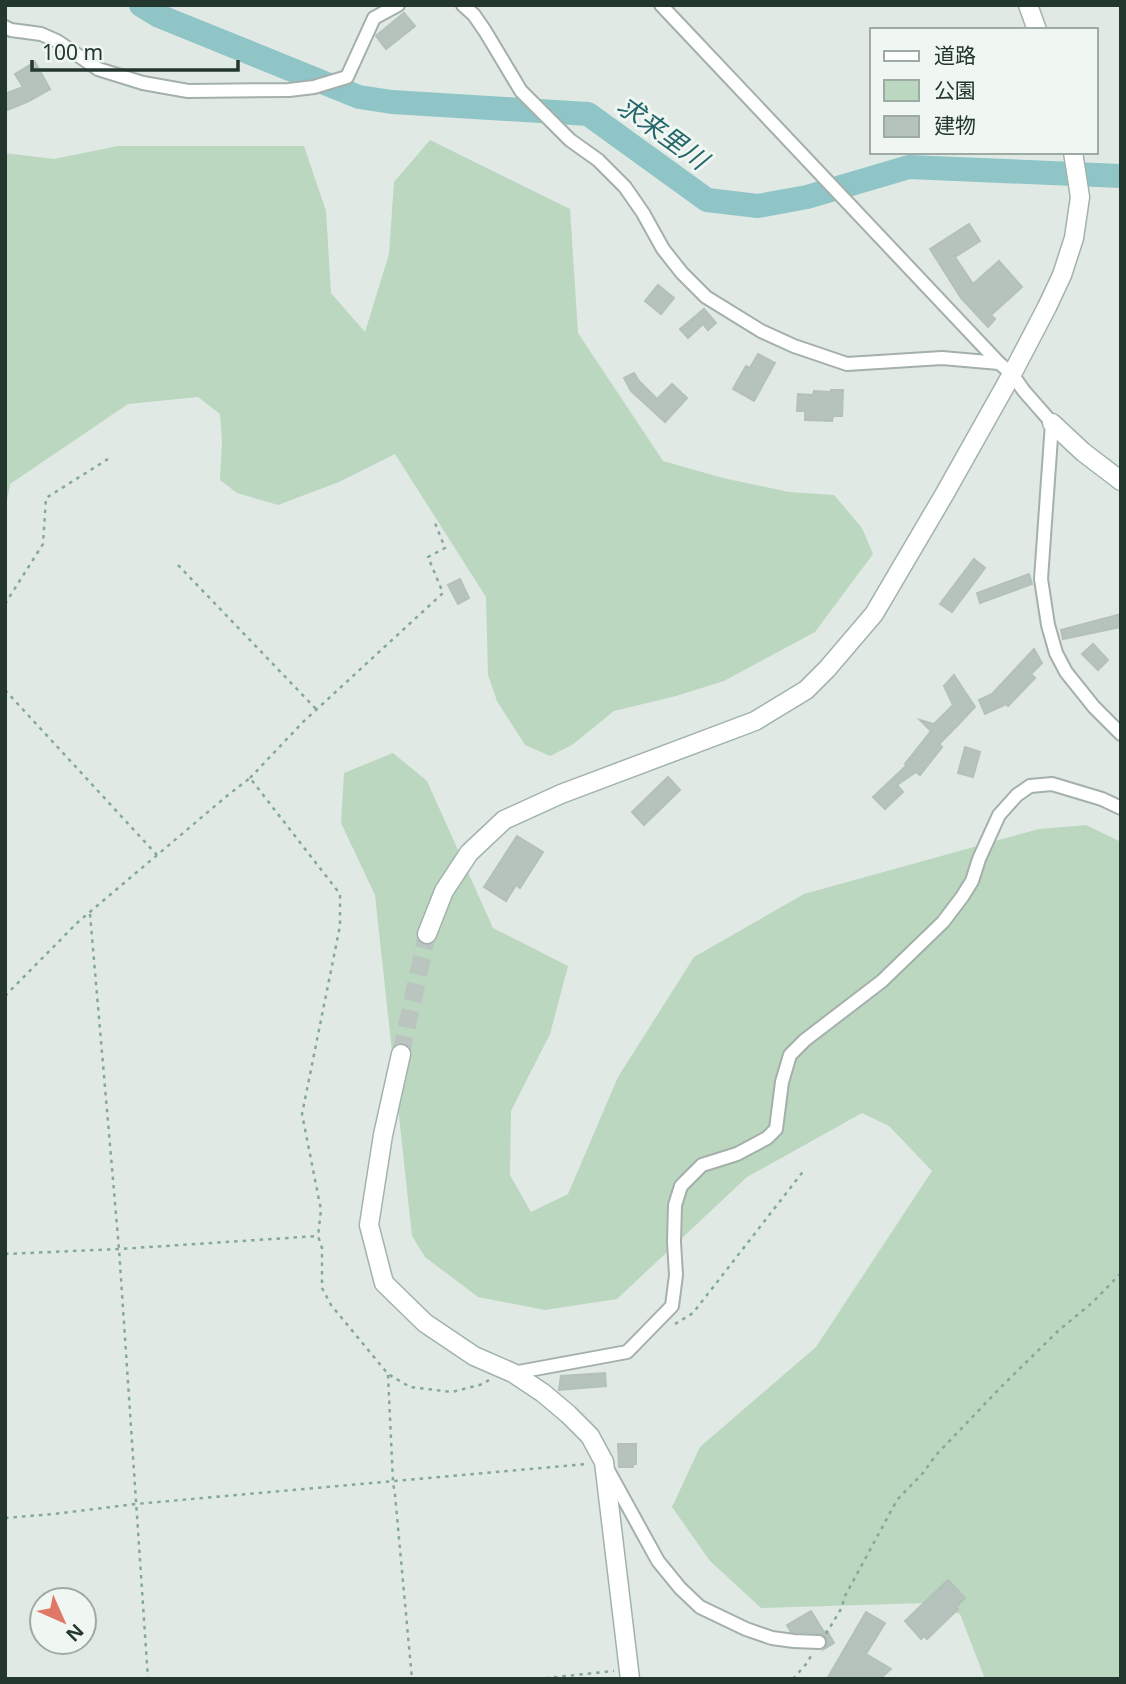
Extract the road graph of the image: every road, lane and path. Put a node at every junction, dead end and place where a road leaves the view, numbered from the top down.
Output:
1 (398, 5) edge
2 (463, 5) edge
3 (661, 5) edge
4 (1028, 5) edge
5 (5, 27) edge
6 (1036, 28) edge
7 (1073, 154) edge
8 (1006, 368) junction
9 (1052, 422) junction
10 (108, 459) dead end
11 (1121, 481) edge
12 (435, 523) dead end
13 (178, 565) dead end
14 (5, 604) edge
15 (5, 690) edge
16 (317, 710) junction
17 (1121, 734) edge
18 (250, 778) junction
19 (1121, 808) edge
20 (158, 855) junction
21 (90, 914) junction
22 (428, 934) tunnel mouth
23 (5, 996) edge
24 (401, 1054) tunnel mouth
25 (805, 1169) dead end
26 (318, 1236) junction
27 (120, 1249) junction
28 (5, 1254) edge
29 (1121, 1273) edge
30 (671, 1326) dead end
31 (508, 1371) junction
32 (388, 1374) junction
33 (604, 1462) junction
34 (393, 1482) junction
35 (136, 1504) junction
36 (5, 1518) edge
37 (819, 1642) junction
38 (630, 1674) edge
39 (148, 1679) edge
40 (412, 1679) edge
41 (537, 1679) edge
42 (793, 1679) edge

1 - 5 street
2 - 8 street
3 - 8 street
4 - 6 street
7 - 8 street
8 - 9 street
8 - 22 street
9 - 11 street
9 - 17 street
10 - 14 path
12 - 16 path
13 - 16 path
15 - 20 path
16 - 18 path
18 - 20 path
18 - 26 path
19 - 31 street
20 - 21 path
21 - 23 path
21 - 27 path
24 - 31 street
25 - 30 path
26 - 27 path
26 - 32 path
27 - 28 path
27 - 35 path
29 - 37 path
31 - 32 path
31 - 33 street
32 - 34 path
33 - 34 path
33 - 37 street
33 - 38 street
34 - 35 path
34 - 40 path
35 - 36 path
35 - 39 path
37 - 42 path
38 - 41 path

